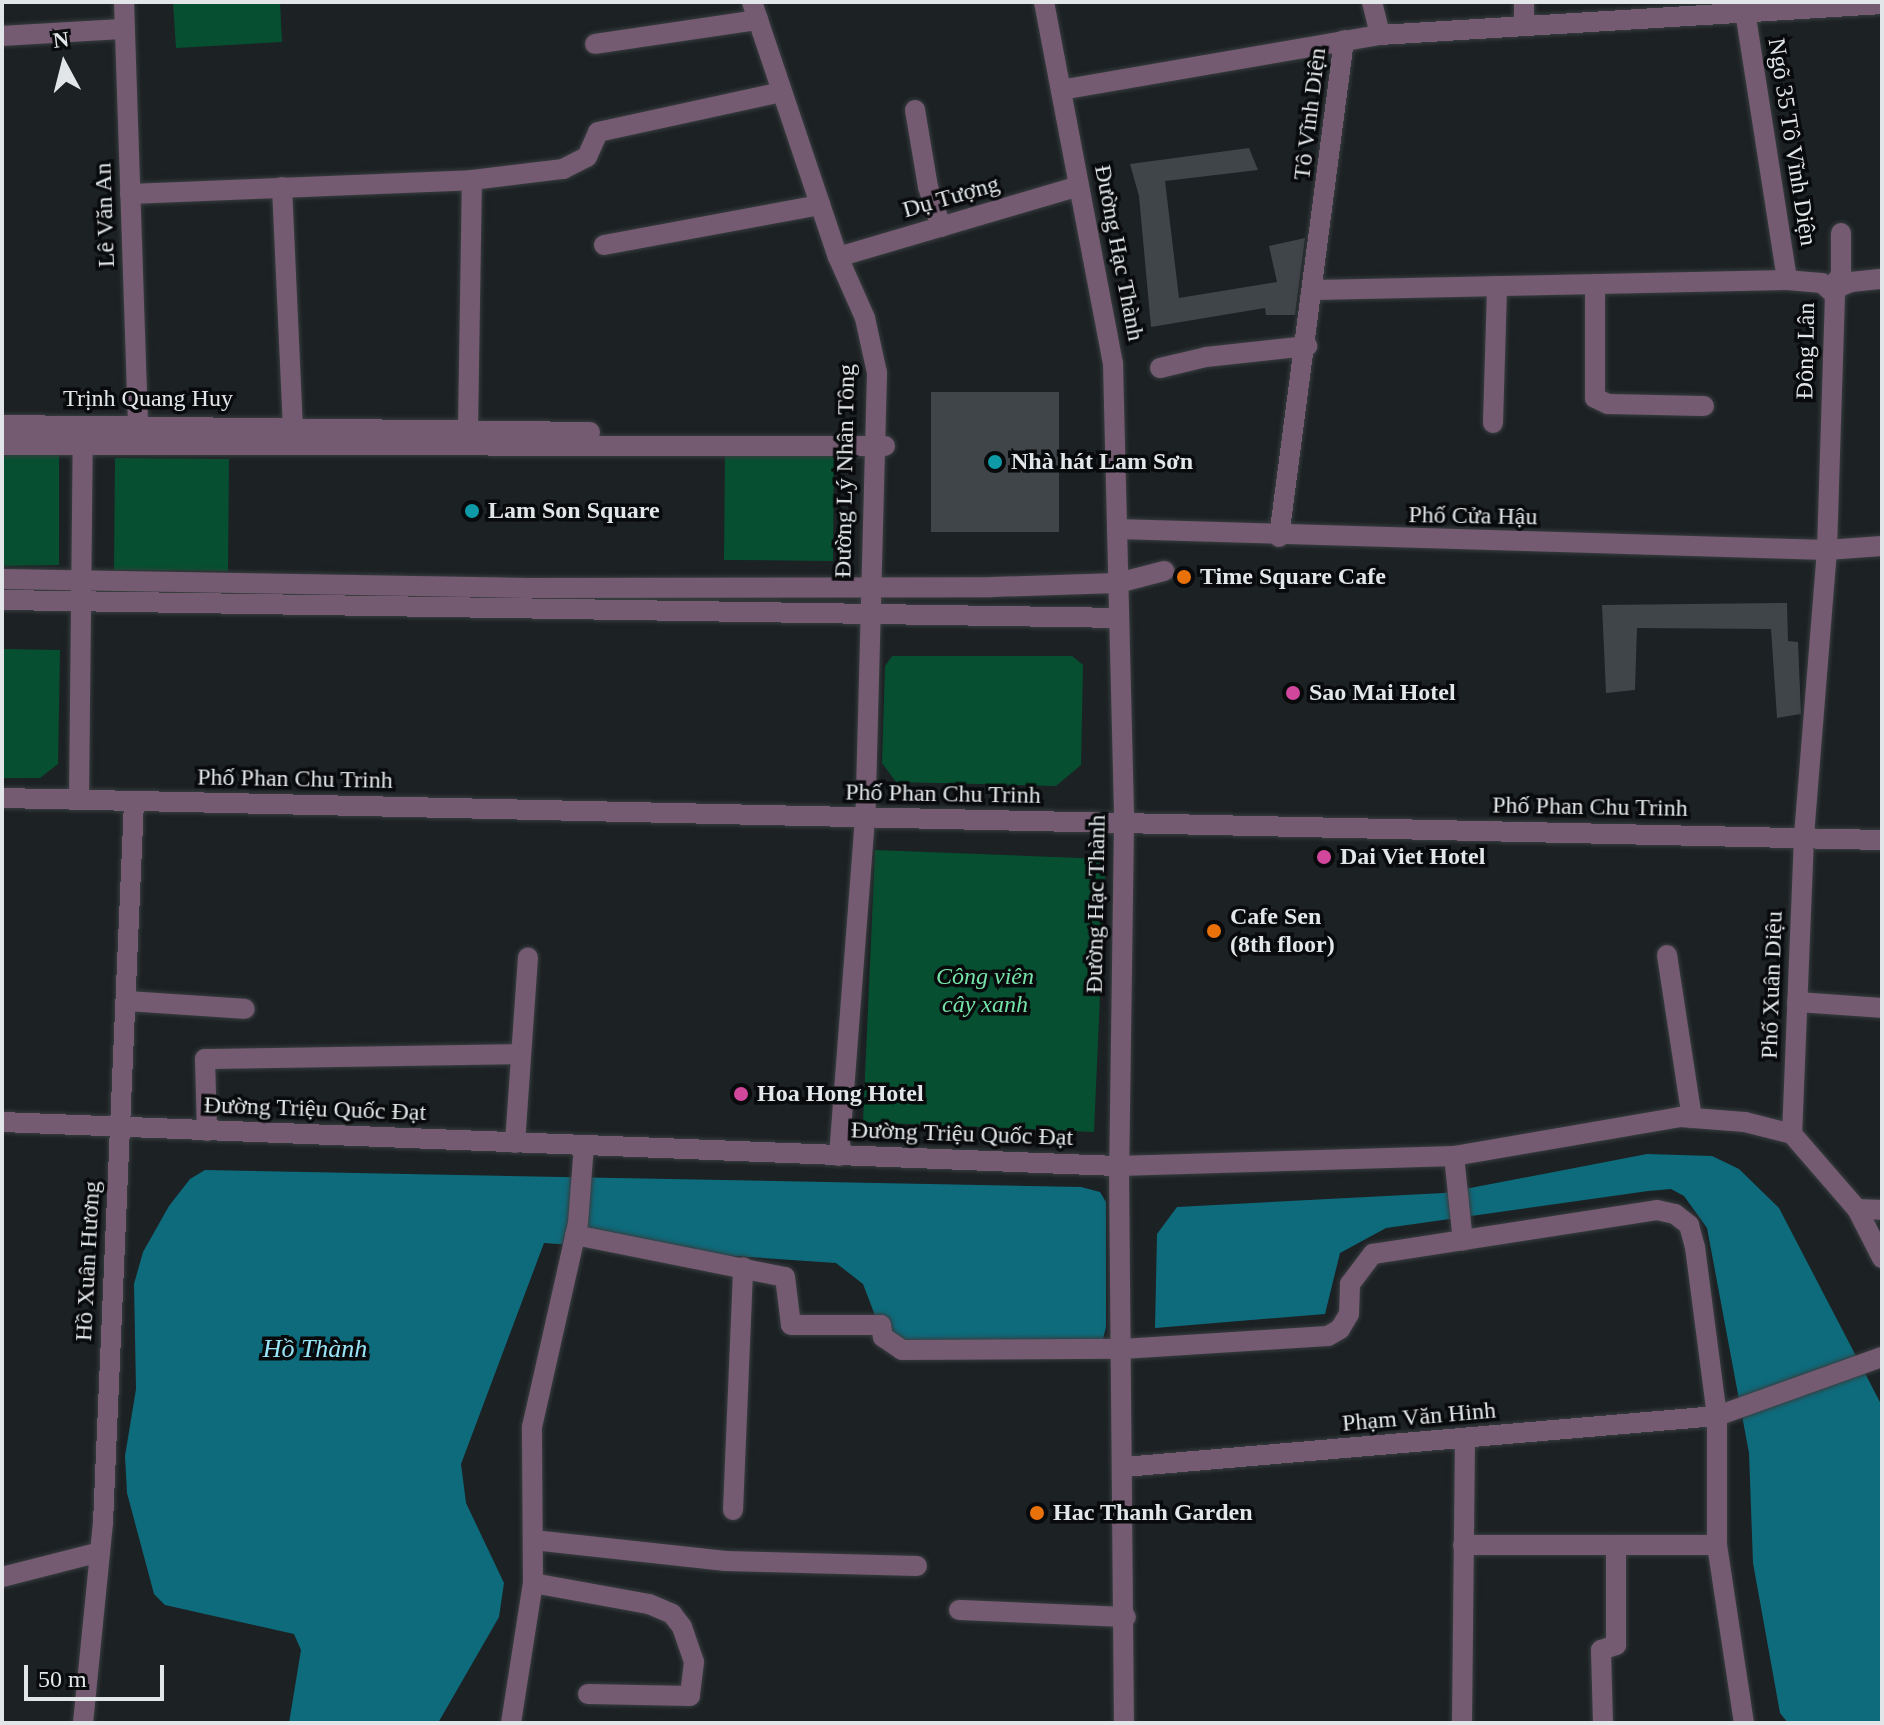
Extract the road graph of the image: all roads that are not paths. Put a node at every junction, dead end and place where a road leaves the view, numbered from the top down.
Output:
1 (124, 2) edge
2 (1044, 2) edge
3 (1372, 2) edge
4 (1524, 2) edge
5 (1882, 4) edge
6 (755, 11) edge
7 (1745, 11) junction
8 (1524, 26) junction
9 (125, 29) junction
10 (1380, 35) junction
11 (2, 36) edge
12 (1344, 40) junction
13 (595, 44) dead end
14 (1061, 90) junction
15 (782, 92) junction
16 (915, 110) dead end
17 (472, 180) junction
18 (1079, 186) junction
19 (282, 187) junction
20 (130, 194) junction
21 (820, 205) junction
22 (941, 227) junction
23 (1841, 233) dead end
24 (604, 245) dead end
25 (838, 257) junction
26 (1882, 279) edge
27 (1787, 280) junction
28 (1595, 284) junction
29 (1497, 286) junction
30 (1832, 289) junction
31 (1314, 290) junction
32 (1307, 346) junction
33 (1160, 368) dead end
34 (1704, 406) dead end
35 (1493, 423) dead end
36 (2, 425) edge
37 (138, 425) junction
38 (293, 426) junction
39 (468, 429) junction
40 (83, 435) junction
41 (878, 444) junction
42 (2, 445) edge
43 (1117, 529) junction
44 (1279, 537) junction
45 (1882, 546) edge
46 (1827, 550) junction
47 (1164, 571) dead end
48 (81, 577) junction
49 (2, 579) edge
50 (1118, 583) junction
51 (870, 586) junction
52 (2, 600) edge
53 (81, 601) junction
54 (870, 614) junction
55 (1119, 618) junction
56 (2, 798) edge
57 (79, 800) junction
58 (134, 801) junction
59 (865, 818) junction
60 (1124, 824) junction
61 (1804, 837) junction
62 (1882, 840) edge
63 (1667, 955) dead end
64 (528, 957) dead end
65 (126, 1001) junction
66 (1797, 1002) junction
67 (1882, 1008) edge
68 (245, 1009) dead end
69 (517, 1054) junction
70 (1692, 1118) junction
71 (2, 1122) edge
72 (120, 1128) junction
73 (207, 1131) junction
74 (1792, 1134) junction
75 (515, 1143) junction
76 (583, 1156) junction
77 (839, 1156) junction
78 (1454, 1156) junction
79 (1119, 1166) junction
80 (1857, 1209) junction
81 (1882, 1210) edge
82 (576, 1229) junction
83 (1463, 1241) junction
84 (1882, 1258) edge
85 (743, 1267) junction
86 (1122, 1349) junction
87 (1876, 1359) edge
88 (1717, 1416) junction
89 (1465, 1440) junction
90 (1124, 1467) junction
91 (733, 1510) dead end
92 (533, 1540) junction
93 (1463, 1545) junction
94 (1616, 1545) junction
95 (1717, 1545) junction
96 (100, 1552) junction
97 (917, 1566) dead end
98 (2, 1577) edge
99 (533, 1583) junction
100 (959, 1610) dead end
101 (1126, 1617) junction
102 (588, 1694) dead end
103 (83, 1723) edge
104 (511, 1723) edge
105 (1124, 1723) edge
106 (1462, 1723) edge
107 (1603, 1723) edge
108 (1744, 1723) edge

1 - 9 street, Lê Văn An
2 - 14 street, Đường Hạc Thành
3 - 10 street
4 - 8 street
5 - 7 street, Tô Vĩnh Diện
6 - 13 street
6 - 15 street, Đường Lý Nhân Tông
7 - 8 street, Tô Vĩnh Diện
7 - 27 street, Ngõ 35 Tô Vĩnh Diện
8 - 10 street, Tô Vĩnh Diện
9 - 11 street
9 - 20 street, Lê Văn An
10 - 12 street, Tô Vĩnh Diện
12 - 14 street
12 - 31 street, Tô Vĩnh Diện
14 - 18 street, Đường Hạc Thành
15 - 17 street
15 - 21 street, Đường Lý Nhân Tông
16 - 22 street
17 - 19 street
17 - 39 street
18 - 22 street, Dụ Tượng
18 - 43 street, Đường Hạc Thành
19 - 20 street
19 - 38 street
20 - 37 street, Lê Văn An
21 - 24 street
21 - 25 street, Đường Lý Nhân Tông
22 - 25 street, Dụ Tượng
23 - 30 street
25 - 41 street, Đường Lý Nhân Tông
26 - 30 street
27 - 28 street, Đông Lân
27 - 30 street, Đông Lân
28 - 29 street, Đông Lân
28 - 34 street
29 - 31 street, Đông Lân
29 - 35 street
30 - 46 street, Đông Lân
31 - 32 street, Tô Vĩnh Diện
32 - 33 street
32 - 44 street, Tô Vĩnh Diện
36 - 40 street, Trịnh Quang Huy
37 - 38 street, Trịnh Quang Huy
37 - 40 street, Trịnh Quang Huy
38 - 39 street, Trịnh Quang Huy
39 - 41 street, Trịnh Quang Huy
40 - 41 street
40 - 42 street
40 - 48 street
41 - 51 street, Đường Lý Nhân Tông
43 - 44 street, Phố Cửa Hậu
43 - 50 street, Đường Hạc Thành
44 - 46 street, Phố Cửa Hậu
45 - 46 street, Phố Cửa Hậu
46 - 61 street, Đông Lân
47 - 50 street
48 - 49 street
48 - 51 street
48 - 53 street
50 - 51 street
50 - 55 street, Đường Hạc Thành
51 - 54 street, Đường Lý Nhân Tông
52 - 53 street
53 - 54 street
53 - 57 street
54 - 55 street
54 - 59 street, Đường Lý Nhân Tông
55 - 60 street, Đường Hạc Thành
56 - 57 street, Phố Phan Chu Trinh
57 - 58 street, Phố Phan Chu Trinh
58 - 59 street, Phố Phan Chu Trinh
58 - 65 street, Hồ Xuân Hương
59 - 60 street, Phố Phan Chu Trinh
59 - 77 street, Đường Lý Nhân Tông
60 - 61 street, Phố Phan Chu Trinh
60 - 79 street, Đường Hạc Thành
61 - 62 street, Phố Phan Chu Trinh
61 - 66 street, Phố Xuân Diệu
63 - 70 street
64 - 69 street
65 - 68 street
65 - 72 street, Hồ Xuân Hương
66 - 67 street
66 - 74 street, Phố Xuân Diệu
69 - 73 street
69 - 75 street
70 - 74 street, Đường Triệu Quốc Đạt
70 - 78 street, Đường Triệu Quốc Đạt
71 - 72 street, Đường Triệu Quốc Đạt
72 - 73 street, Đường Triệu Quốc Đạt
72 - 96 street, Hồ Xuân Hương
73 - 75 street, Đường Triệu Quốc Đạt
74 - 80 street
75 - 76 street, Đường Triệu Quốc Đạt
76 - 77 street, Đường Triệu Quốc Đạt
76 - 82 street
77 - 79 street, Đường Triệu Quốc Đạt
78 - 79 street, Đường Triệu Quốc Đạt
78 - 83 street
79 - 86 street, Đường Hạc Thành
80 - 81 street
80 - 84 street
82 - 85 street
82 - 92 street
83 - 86 street
83 - 88 street
85 - 86 street
85 - 91 street
86 - 90 street, Đường Hạc Thành
87 - 88 street, Phạm Văn Hinh
88 - 89 street, Phạm Văn Hinh
88 - 95 street
89 - 90 street, Phạm Văn Hinh
89 - 93 street
90 - 101 street, Đường Hạc Thành
92 - 97 street
92 - 99 street
93 - 94 street
93 - 106 street
94 - 95 street
94 - 107 street
95 - 108 street
96 - 98 street
96 - 103 street, Hồ Xuân Hương
99 - 102 street
99 - 104 street
100 - 101 street
101 - 105 street, Đường Hạc Thành

